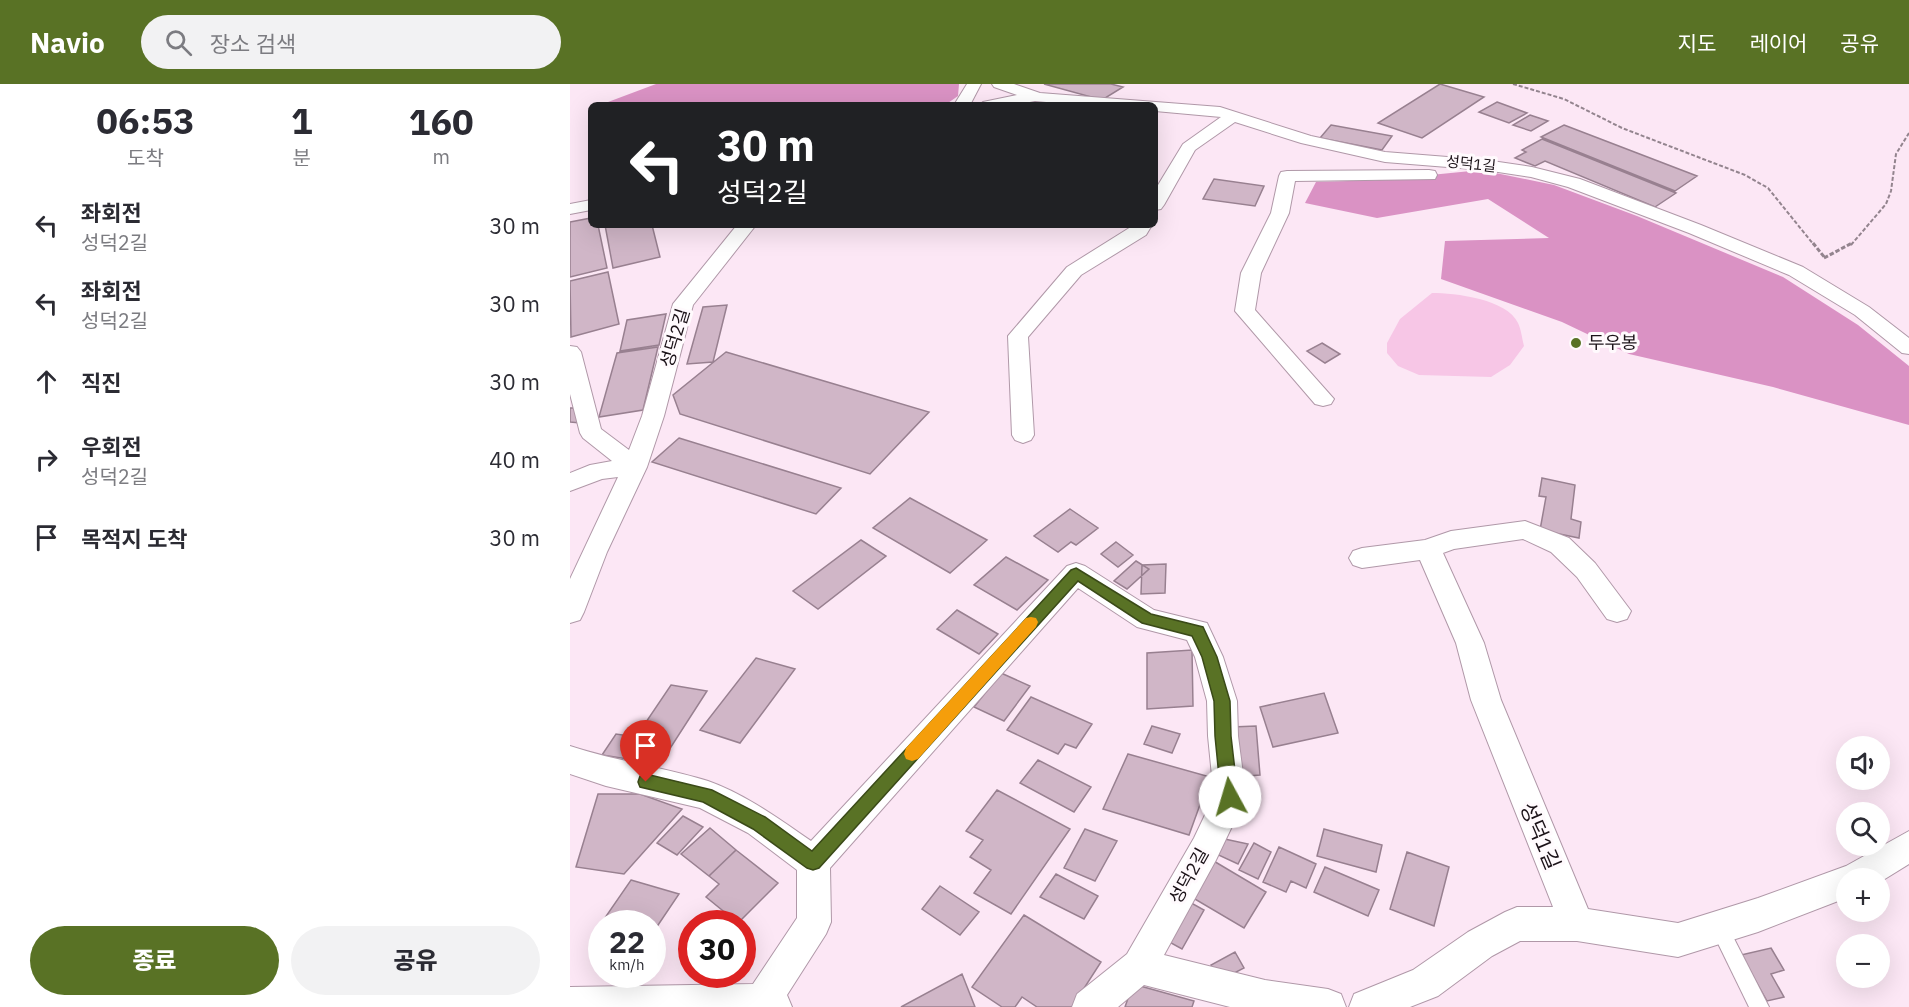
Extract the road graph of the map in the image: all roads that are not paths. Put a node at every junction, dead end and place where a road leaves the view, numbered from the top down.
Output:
1 (974, 84) edge
2 (999, 84) edge
3 (1038, 97) junction
4 (964, 102) edge
5 (1007, 102) edge
6 (1109, 102) edge
7 (1158, 106) edge
8 (1233, 116) junction
9 (1485, 165) junction
10 (1158, 200) edge
11 (588, 205) edge
12 (570, 208) edge
13 (745, 228) edge
14 (1142, 228) edge
15 (1909, 348) edge
16 (570, 352) edge
17 (1323, 399) dead end
18 (1023, 435) dead end
19 (635, 467) junction
20 (570, 483) edge
21 (1428, 549) junction
22 (1362, 558) dead end
23 (1617, 611) dead end
24 (570, 612) edge
25 (570, 760) edge
26 (1909, 846) edge
27 (813, 862) junction
28 (1873, 868) edge
29 (1836, 886) edge
30 (1577, 924) junction
31 (1719, 927) junction
32 (1138, 966) junction
33 (570, 1005) edge
34 (765, 1005) edge
35 (1090, 1007) edge
36 (1328, 1007) edge
37 (1368, 1007) edge
38 (1759, 1007) edge

1 - 4 street
2 - 3 street, 성덕1길
3 - 5 street
3 - 6 street, 성덕1길
7 - 8 street, 성덕1길
8 - 9 street, 성덕1길
8 - 10 street
9 - 15 street, 성덕1길
9 - 17 street
11 - 12 street
13 - 19 street, 성덕2길
14 - 18 street
16 - 19 street
19 - 20 street
19 - 24 street, 성덕2길
21 - 22 street
21 - 23 street
21 - 30 street, 성덕1길
25 - 27 street
26 - 28 street
27 - 32 street, 성덕2길
27 - 34 street
29 - 31 street
30 - 31 street
30 - 37 street
31 - 38 lane
32 - 35 street, 성덕2길
32 - 36 street
33 - 34 street

